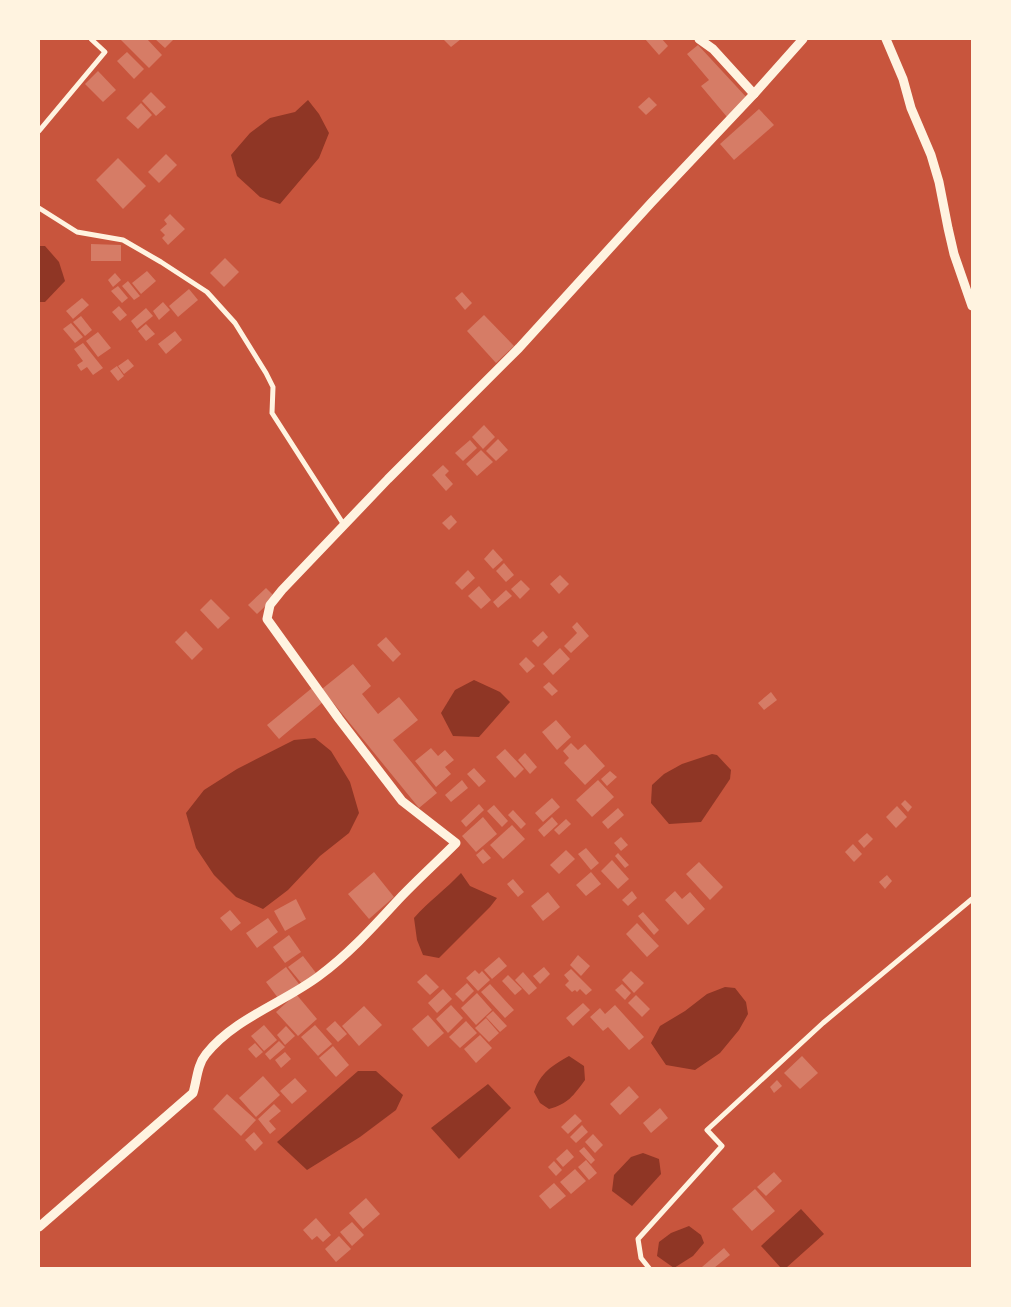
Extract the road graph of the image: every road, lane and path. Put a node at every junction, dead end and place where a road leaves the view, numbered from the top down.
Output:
1 (92, 39) edge
2 (699, 39) edge
3 (803, 39) edge
4 (886, 39) edge
5 (754, 94) junction
6 (39, 131) edge
7 (39, 208) edge
8 (972, 306) edge
9 (344, 525) junction
10 (972, 899) edge
11 (39, 1227) edge
12 (649, 1268) edge

1 - 6 street
2 - 5 street
3 - 5 street
4 - 8 street
5 - 9 street
7 - 9 street
9 - 11 street
10 - 12 street

